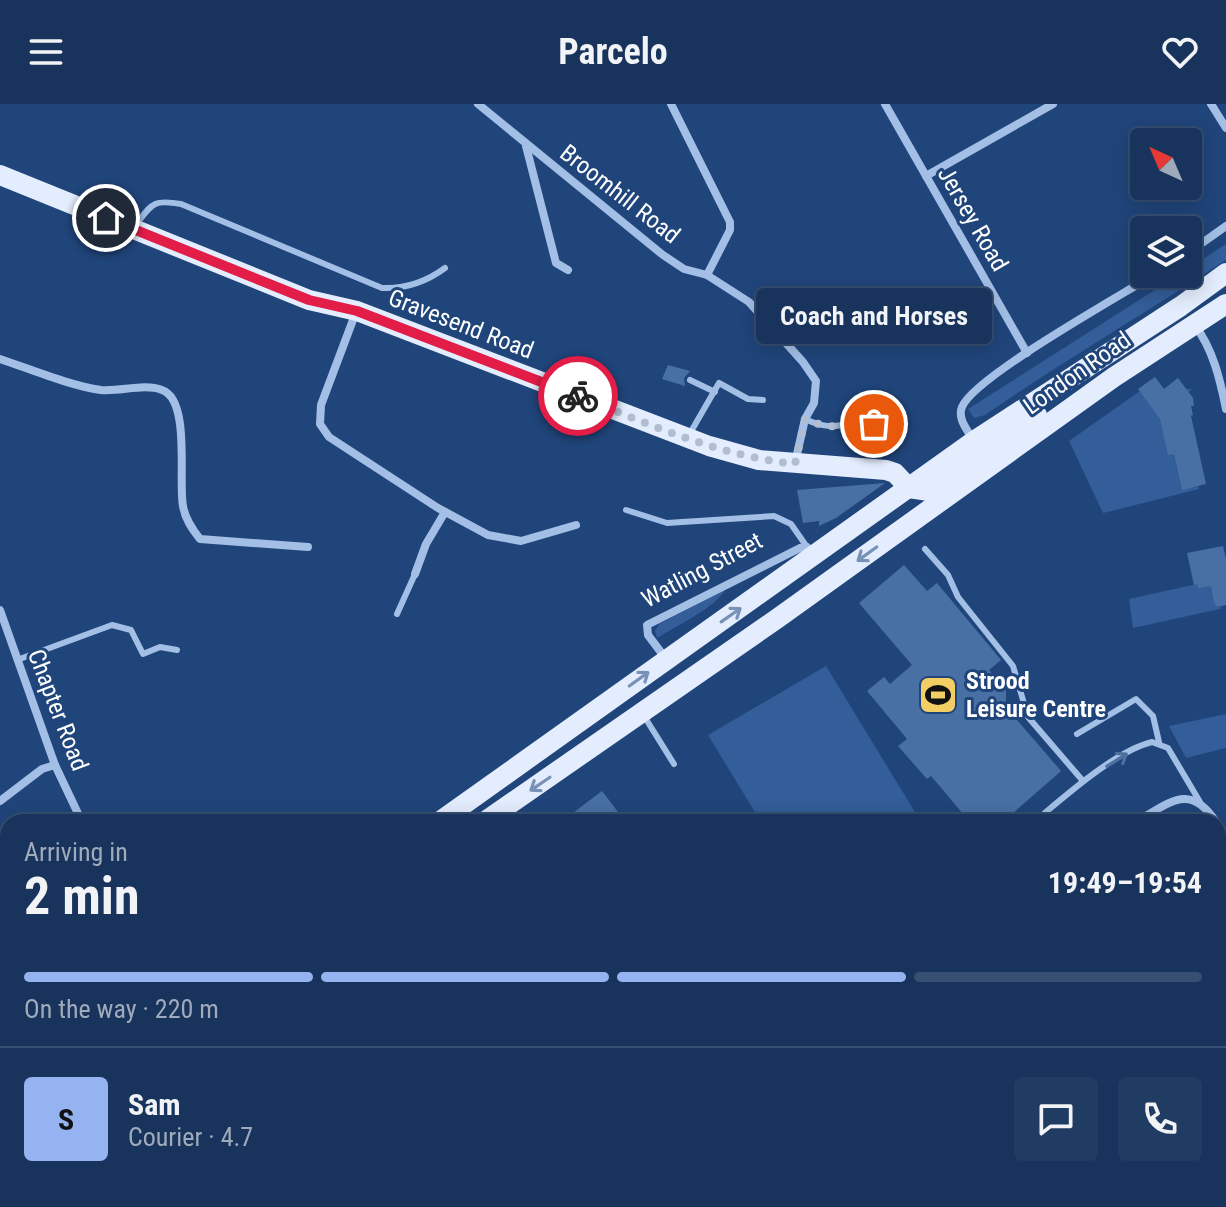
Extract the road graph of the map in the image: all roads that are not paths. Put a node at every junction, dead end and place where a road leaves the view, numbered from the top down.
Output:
1 (478, 104) edge
2 (671, 104) edge
3 (885, 104) edge
4 (1053, 104) edge
5 (1211, 104) edge
6 (1226, 128) edge
7 (526, 146) junction
8 (0, 175) edge
9 (926, 176) junction
10 (1226, 226) edge
11 (132, 228) junction
12 (1202, 243) edge
13 (445, 268) dead end
14 (568, 270) dead end
15 (1226, 273) edge
16 (707, 275) junction
17 (1132, 288) edge
18 (1226, 304) edge
19 (1181, 306) junction
20 (357, 311) junction
21 (1195, 325) junction
22 (1027, 353) junction
23 (0, 359) edge
24 (1223, 375) edge
25 (1068, 378) junction
26 (690, 380) dead end
27 (715, 392) junction
28 (763, 400) dead end
29 (1226, 409) edge
30 (805, 419) junction
31 (851, 423) junction
32 (687, 438) junction
33 (982, 454) junction
34 (795, 464) junction
35 (909, 488) junction
36 (931, 509) joint
37 (626, 510) dead end
38 (445, 512) junction
39 (576, 525) dead end
40 (308, 547) dead end
41 (925, 549) dead end
42 (811, 552) junction
43 (415, 574) joint
44 (821, 587) junction
45 (0, 610) edge
46 (397, 614) dead end
47 (177, 650) dead end
48 (17, 660) junction
49 (667, 660) junction
50 (642, 713) junction
51 (1077, 734) dead end
52 (1159, 742) junction
53 (525, 761) junction
54 (674, 764) dead end
55 (55, 765) junction
56 (1083, 781) junction
57 (0, 801) edge
58 (1200, 802) junction
59 (78, 814) edge
60 (450, 814) edge
61 (496, 814) edge
62 (1044, 814) edge
63 (1150, 814) edge
64 (1210, 814) edge

1 - 7 street, Broomhill Road
2 - 16 street
3 - 9 street, Jersey Road
4 - 9 street
5 - 6 street
7 - 14 street
7 - 16 street, Broomhill Road
8 - 11 main road, Gravesend Road
9 - 22 street, Jersey Road
10 - 12 street
11 - 13 lane
11 - 20 main road, Gravesend Road
15 - 19 main road, London Road
16 - 30 street, Broomhill Road
17 - 22 street
18 - 21 main road, London Road
19 - 21 street
19 - 25 main road, London Road
20 - 32 main road, Gravesend Road
20 - 38 street
21 - 24 street
21 - 25 main road, London Road
21 - 33 main road, London Road
22 - 33 street
23 - 40 street
24 - 29 street
25 - 33 main road, London Road
26 - 27 lane
27 - 28 lane
27 - 32 lane
30 - 31 lane
30 - 34 street, Broomhill Road
31 - 31 lane
32 - 34 main road, Gravesend Road
33 - 35 main road, London Road
33 - 36 main road, London Road
34 - 35 main road, Gravesend Road
35 - 42 main road, Watling Street
36 -> 44 main road, Watling Street
37 - 42 lane
38 - 39 street
38 - 43 street
41 - 56 lane
49 -> 42 main road, Watling Street
42 - 49 street, Watling Street
43 - 46 lane
44 - 49 main road, Watling Street
44 - 50 main road, Watling Street
45 - 48 street, Chapter Road
47 - 48 lane
48 - 55 street, Chapter Road
53 -> 49 main road, Watling Street
50 - 53 main road, Watling Street
50 - 54 lane
50 -> 61 main road, Watling Street
51 - 52 lane
56 -> 52 lane
52 - 58 lane
53 - 60 main road, Watling Street
55 - 57 street
55 - 59 street, Chapter Road
56 - 62 lane
58 - 63 street
58 - 64 street

